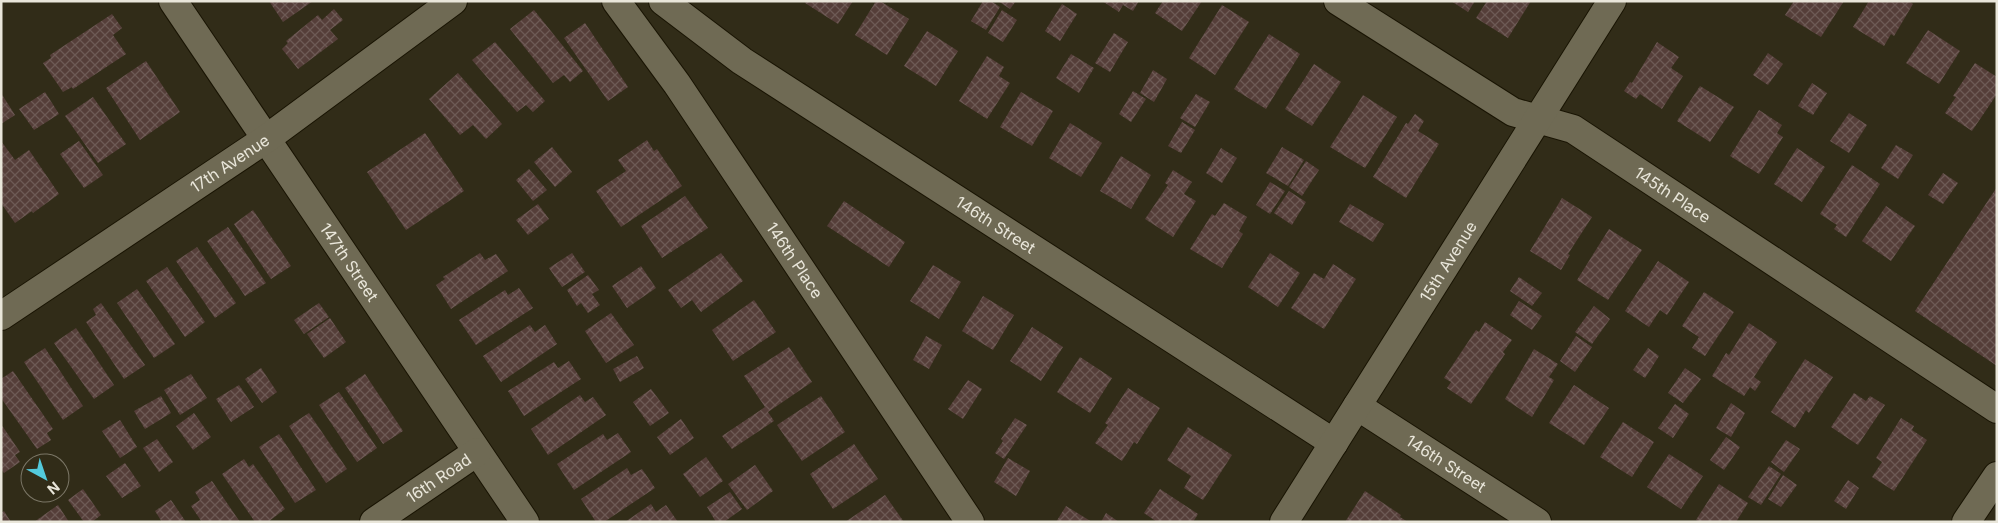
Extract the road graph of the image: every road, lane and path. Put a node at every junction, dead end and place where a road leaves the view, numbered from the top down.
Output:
1 (173, 1) edge
2 (453, 1) edge
3 (616, 1) edge
4 (663, 1) edge
5 (1338, 1) edge
6 (1612, 1) edge
7 (1539, 120) junction
8 (266, 139) junction
9 (1, 316) edge
10 (1357, 406) junction
11 (1997, 408) edge
12 (1334, 443) junction
13 (478, 452) junction
14 (1997, 476) edge
15 (374, 522) edge
16 (525, 522) edge
17 (970, 522) edge
18 (1284, 522) edge
19 (1537, 522) edge
20 (1966, 522) edge

1 - 8 street, 147th Street
2 - 8 street, 17th Avenue
3 - 17 street, 146th Place
4 - 12 street, 146th Street
5 - 7 street, 145th Place
6 - 7 street, 15th Avenue
7 - 10 street, 15th Avenue
7 - 11 street, 145th Place
8 - 9 street, 17th Avenue
8 - 13 street, 147th Street
10 - 12 street, 15th Avenue
10 - 19 street, 146th Street
12 - 18 street, 15th Avenue
13 - 15 street, 16th Road
13 - 16 street, 147th Street
14 - 20 street

